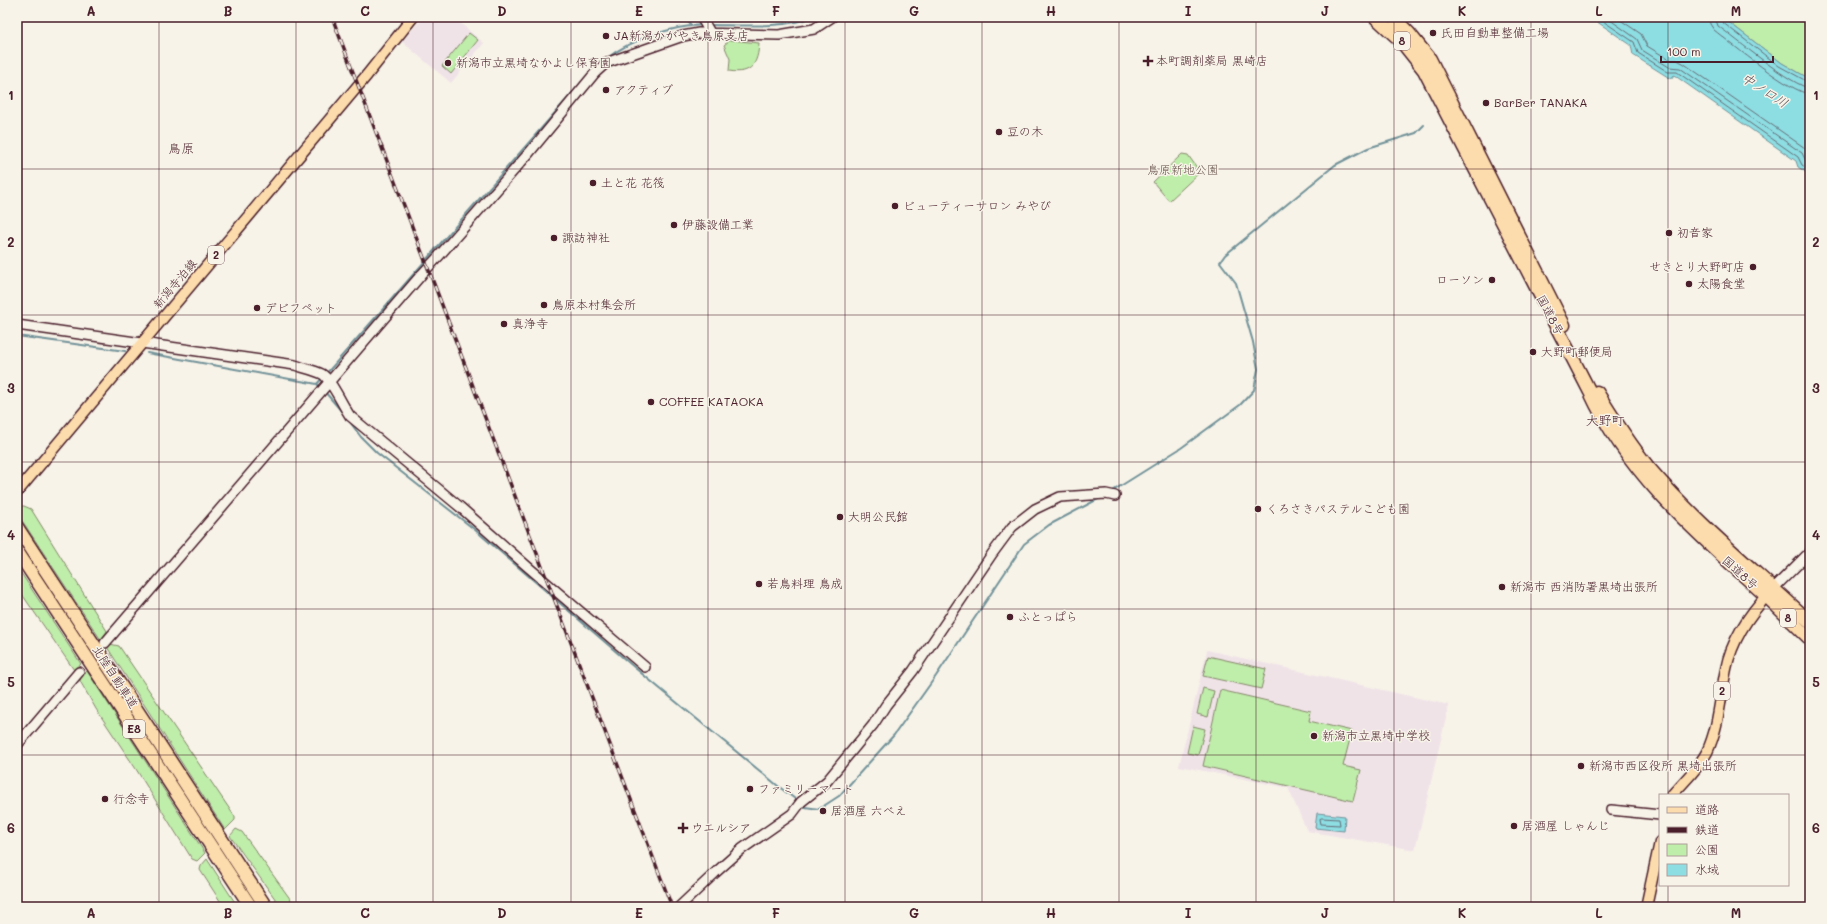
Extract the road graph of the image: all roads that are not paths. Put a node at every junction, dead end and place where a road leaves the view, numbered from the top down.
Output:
1 (413, 17) edge
2 (701, 17) edge
3 (832, 17) edge
4 (1375, 17) edge
5 (1393, 17) edge
6 (711, 34) junction
7 (17, 325) edge
8 (143, 342) junction
9 (330, 381) junction
10 (17, 492) edge
11 (1115, 496) dead end
12 (17, 527) edge
13 (17, 551) edge
14 (1810, 552) edge
15 (1770, 592) junction
16 (1810, 622) edge
17 (1810, 639) edge
18 (105, 643) dead end
19 (645, 667) dead end
20 (79, 672) dead end
21 (17, 745) edge
22 (1673, 794) edge
23 (1611, 810) dead end
24 (1659, 815) edge
25 (1659, 847) edge
26 (251, 907) edge
27 (266, 907) edge
28 (679, 907) edge
29 (1646, 907) edge

1 - 8 main road, 新潟寺泊線 / 2
2 - 6 street
3 - 6 street
4 - 15 highway, 国道8号 / 8
5 - 15 highway, 国道8号 / 8
6 - 9 street
7 - 8 street
8 - 9 street
8 - 10 main road, 新潟寺泊線 / 2
9 - 18 street
9 - 19 street
11 - 28 street
12 - 27 highway, 北陸自動車道 / E8
13 - 26 highway, 北陸自動車道 / E8
14 - 15 street
15 - 16 highway, 国道8号 / 8
15 - 17 highway, 国道8号 / 8
15 - 22 main road, 2
20 - 21 street
23 - 24 street
25 - 29 main road

